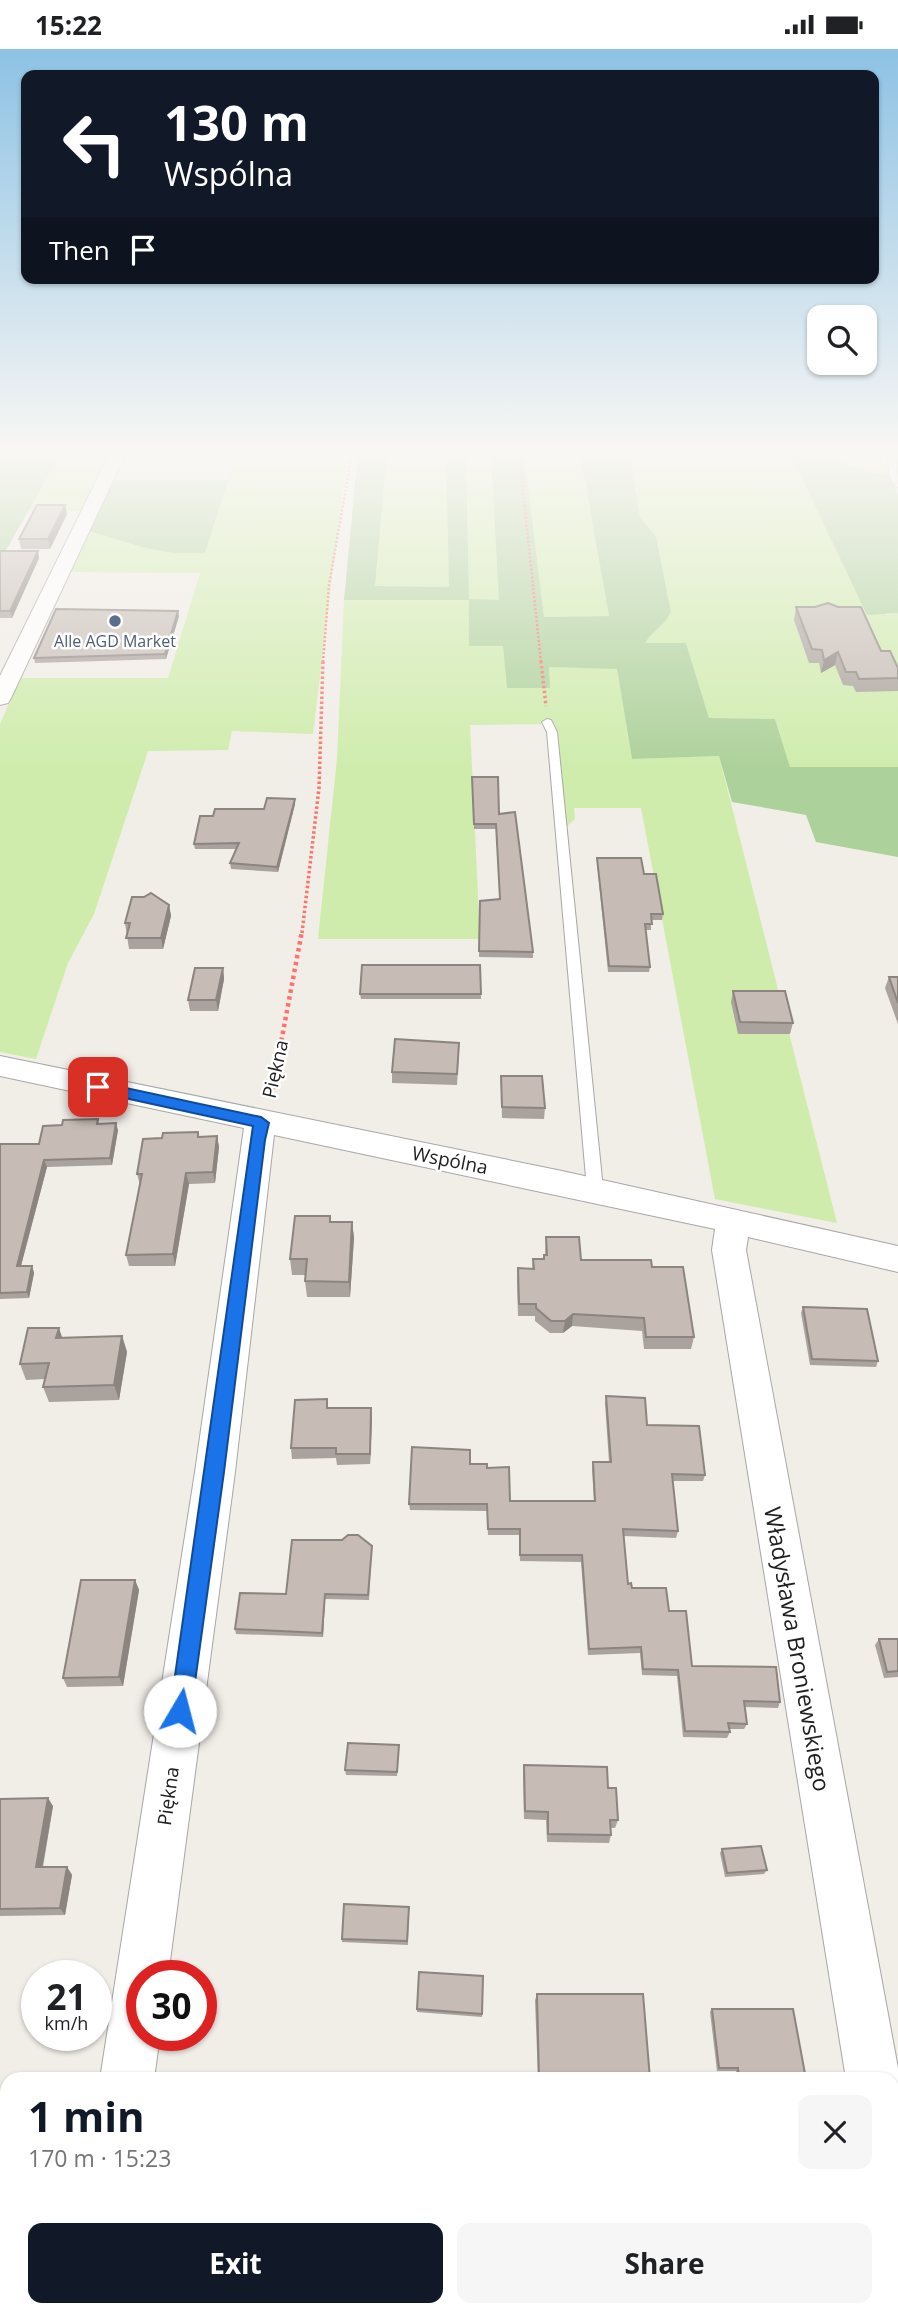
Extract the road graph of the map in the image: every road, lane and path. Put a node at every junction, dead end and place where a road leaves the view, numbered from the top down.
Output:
1 (67, 559) edge
2 (334, 559) edge
3 (530, 559) edge
4 (0, 698) edge
5 (547, 722) joint
6 (0, 1066) edge
7 (261, 1123) junction
8 (595, 1189) junction
9 (734, 1220) junction
10 (898, 1259) edge
11 (144, 1960) edge
12 (131, 2051) edge
13 (128, 2072) edge
14 (872, 2072) edge

1 - 4 street
2 - 7 path, Piękna
3 - 5 path
5 - 8 lane
6 - 7 street, Wspólna
7 - 8 street, Wspólna
7 - 11 street, Piękna
8 - 9 street, Wspólna
9 - 10 street, Wspólna
9 - 14 street, Władysława Broniewskiego
12 - 13 street, Piękna

